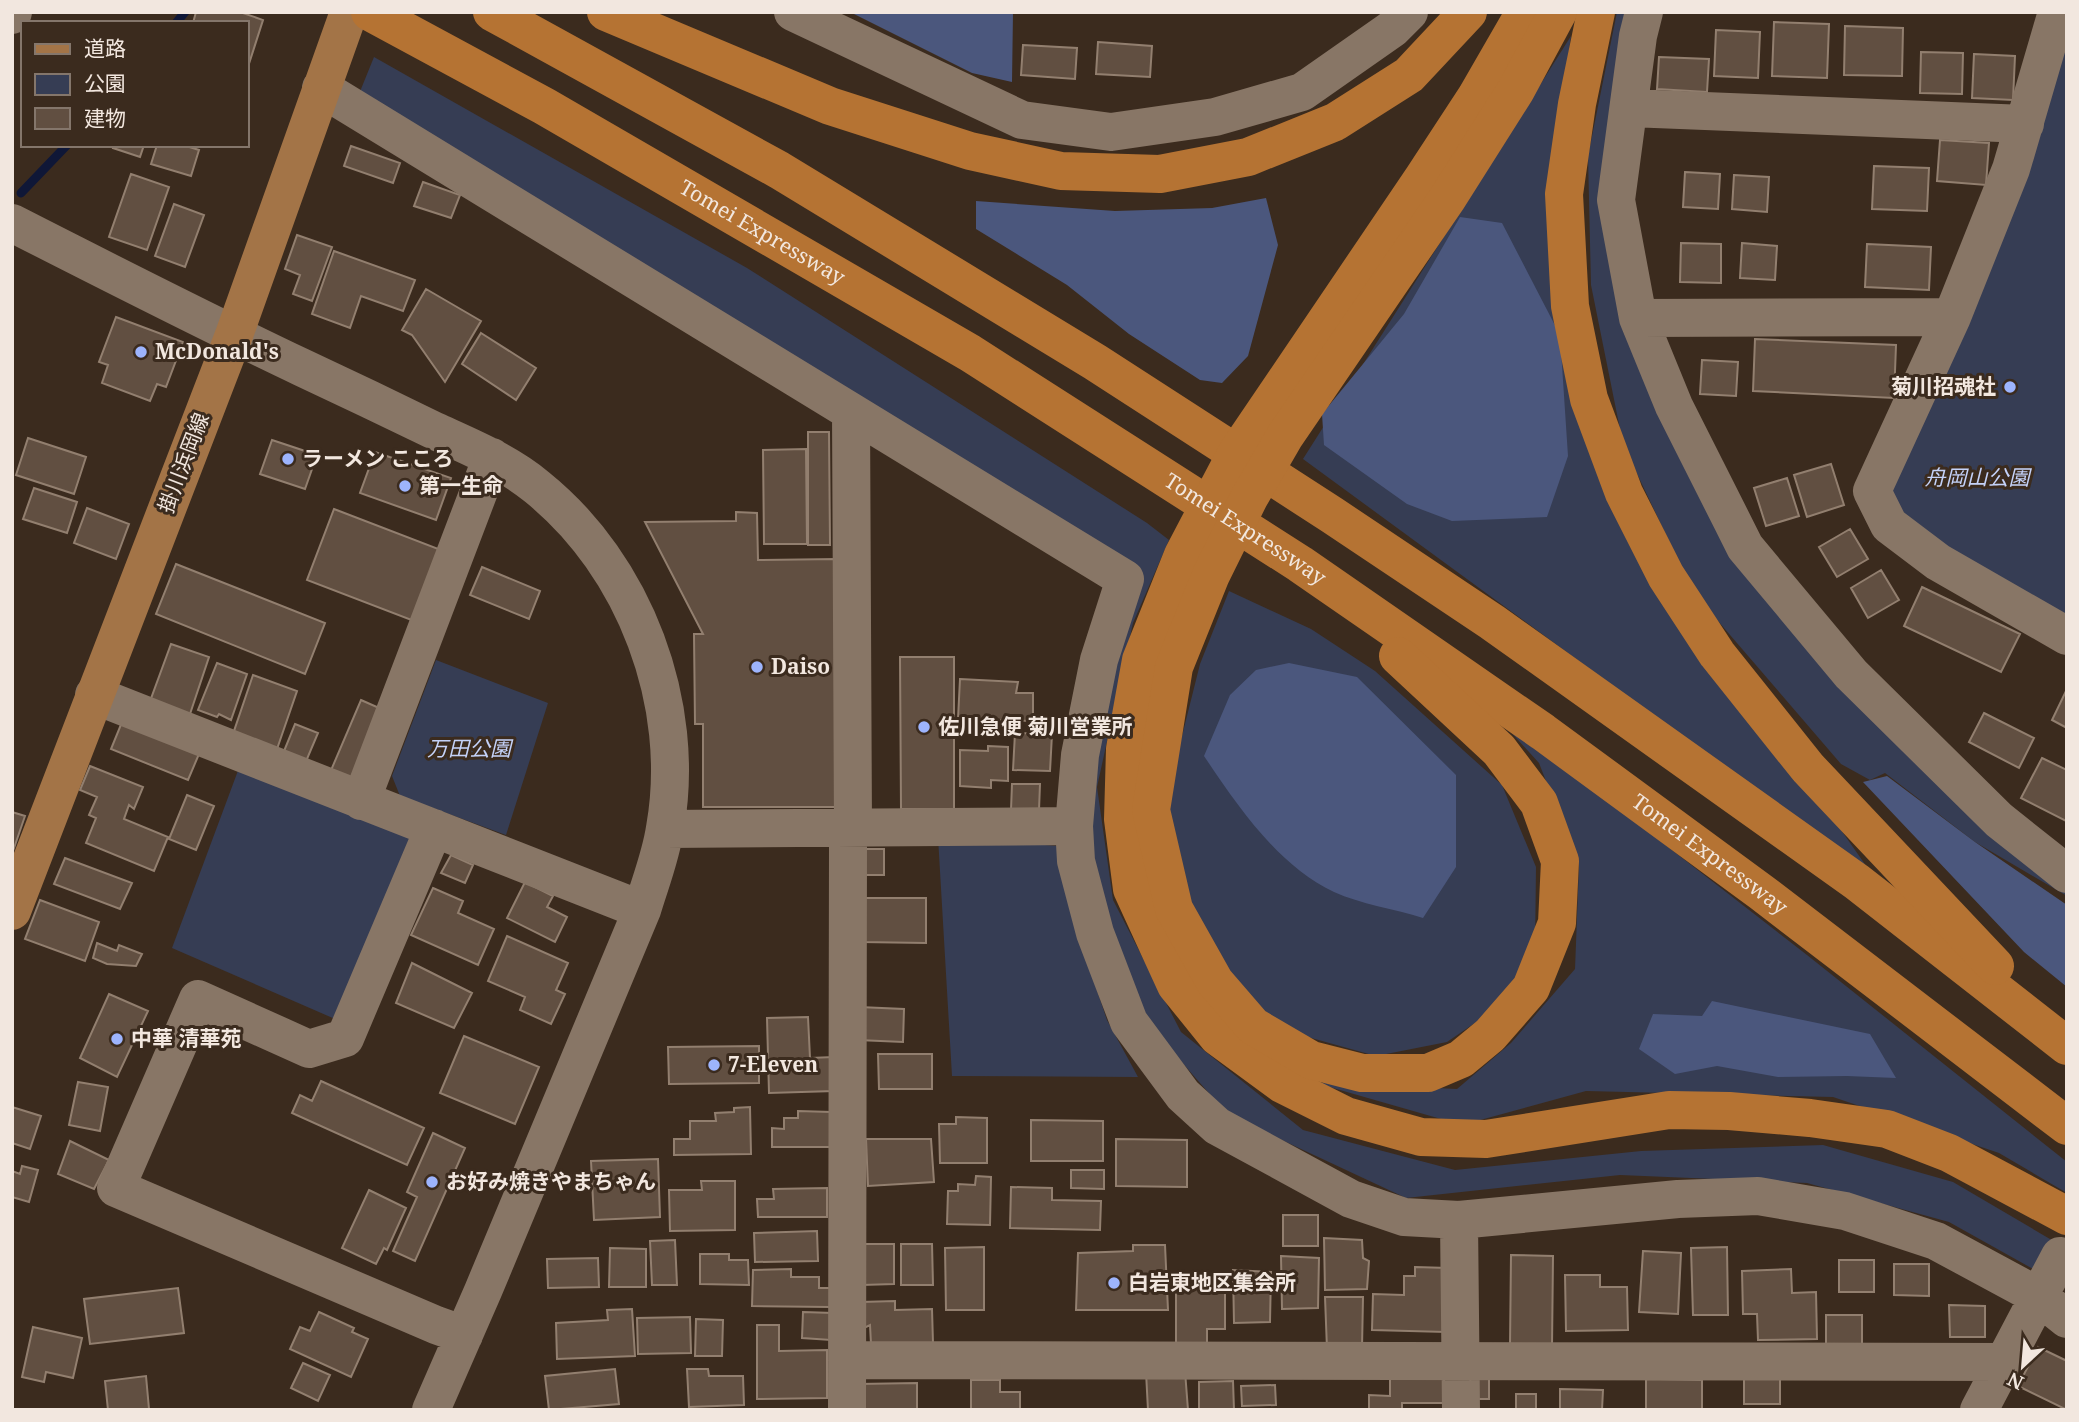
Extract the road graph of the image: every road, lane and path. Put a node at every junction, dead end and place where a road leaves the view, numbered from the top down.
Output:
1 (349, 12) edge
2 (492, 12) edge
3 (606, 12) edge
4 (793, 12) edge
5 (1409, 12) edge
6 (1468, 12) edge
7 (1525, 12) edge
8 (1558, 12) edge
9 (1596, 12) edge
10 (1644, 12) edge
11 (2057, 12) edge
12 (379, 16) edge
13 (321, 88) junction
14 (1630, 108) junction
15 (2025, 124) junction
16 (12, 223) edge
17 (1952, 317) junction
18 (1638, 318) junction
19 (234, 335) junction
20 (851, 412) junction
21 (492, 457) junction
22 (1300, 564) junction
23 (2067, 636) edge
24 (94, 695) junction
25 (361, 801) junction
26 (1073, 826) junction
27 (434, 828) junction
28 (853, 828) junction
29 (665, 829) junction
30 (2067, 874) edge
31 (642, 909) junction
32 (12, 911) edge
33 (2067, 1044) edge
34 (2067, 1126) edge
35 (2067, 1216) edge
36 (1460, 1220) junction
37 (2060, 1256) dead end
38 (2052, 1307) edge
39 (464, 1335) junction
40 (848, 1360) junction
41 (1460, 1361) junction
42 (2004, 1362) junction
43 (431, 1410) edge
44 (847, 1410) edge
45 (1461, 1410) edge
46 (1979, 1410) edge

1 - 13 main road, 掛川浜岡線
2 - 33 highway
3 - 6 highway
4 - 5 street
7 - 35 highway
8 - 22 highway
9 - 33 highway
10 - 14 street
11 - 15 street
12 - 22 highway, Tomei Expressway
13 - 19 main road, 掛川浜岡線
13 - 20 street
14 - 15 street
14 - 18 street
15 - 17 street
16 - 19 street
17 - 18 street
17 - 23 street
18 - 30 street
19 - 21 street
19 - 24 main road, 掛川浜岡線
20 - 26 street
20 - 28 street
21 - 25 street
21 - 29 street
22 - 34 highway, Tomei Expressway
24 - 25 street
24 - 32 main road, 掛川浜岡線
25 - 27 street
26 - 28 street
26 - 36 street
27 - 31 street
27 - 39 street
28 - 29 street
28 - 40 street
29 - 31 street
31 - 39 street
36 - 38 street
36 - 41 street
37 - 38 street
38 - 42 street
39 - 43 street
40 - 41 street
40 - 44 street
41 - 42 street
41 - 45 street
42 - 46 street

